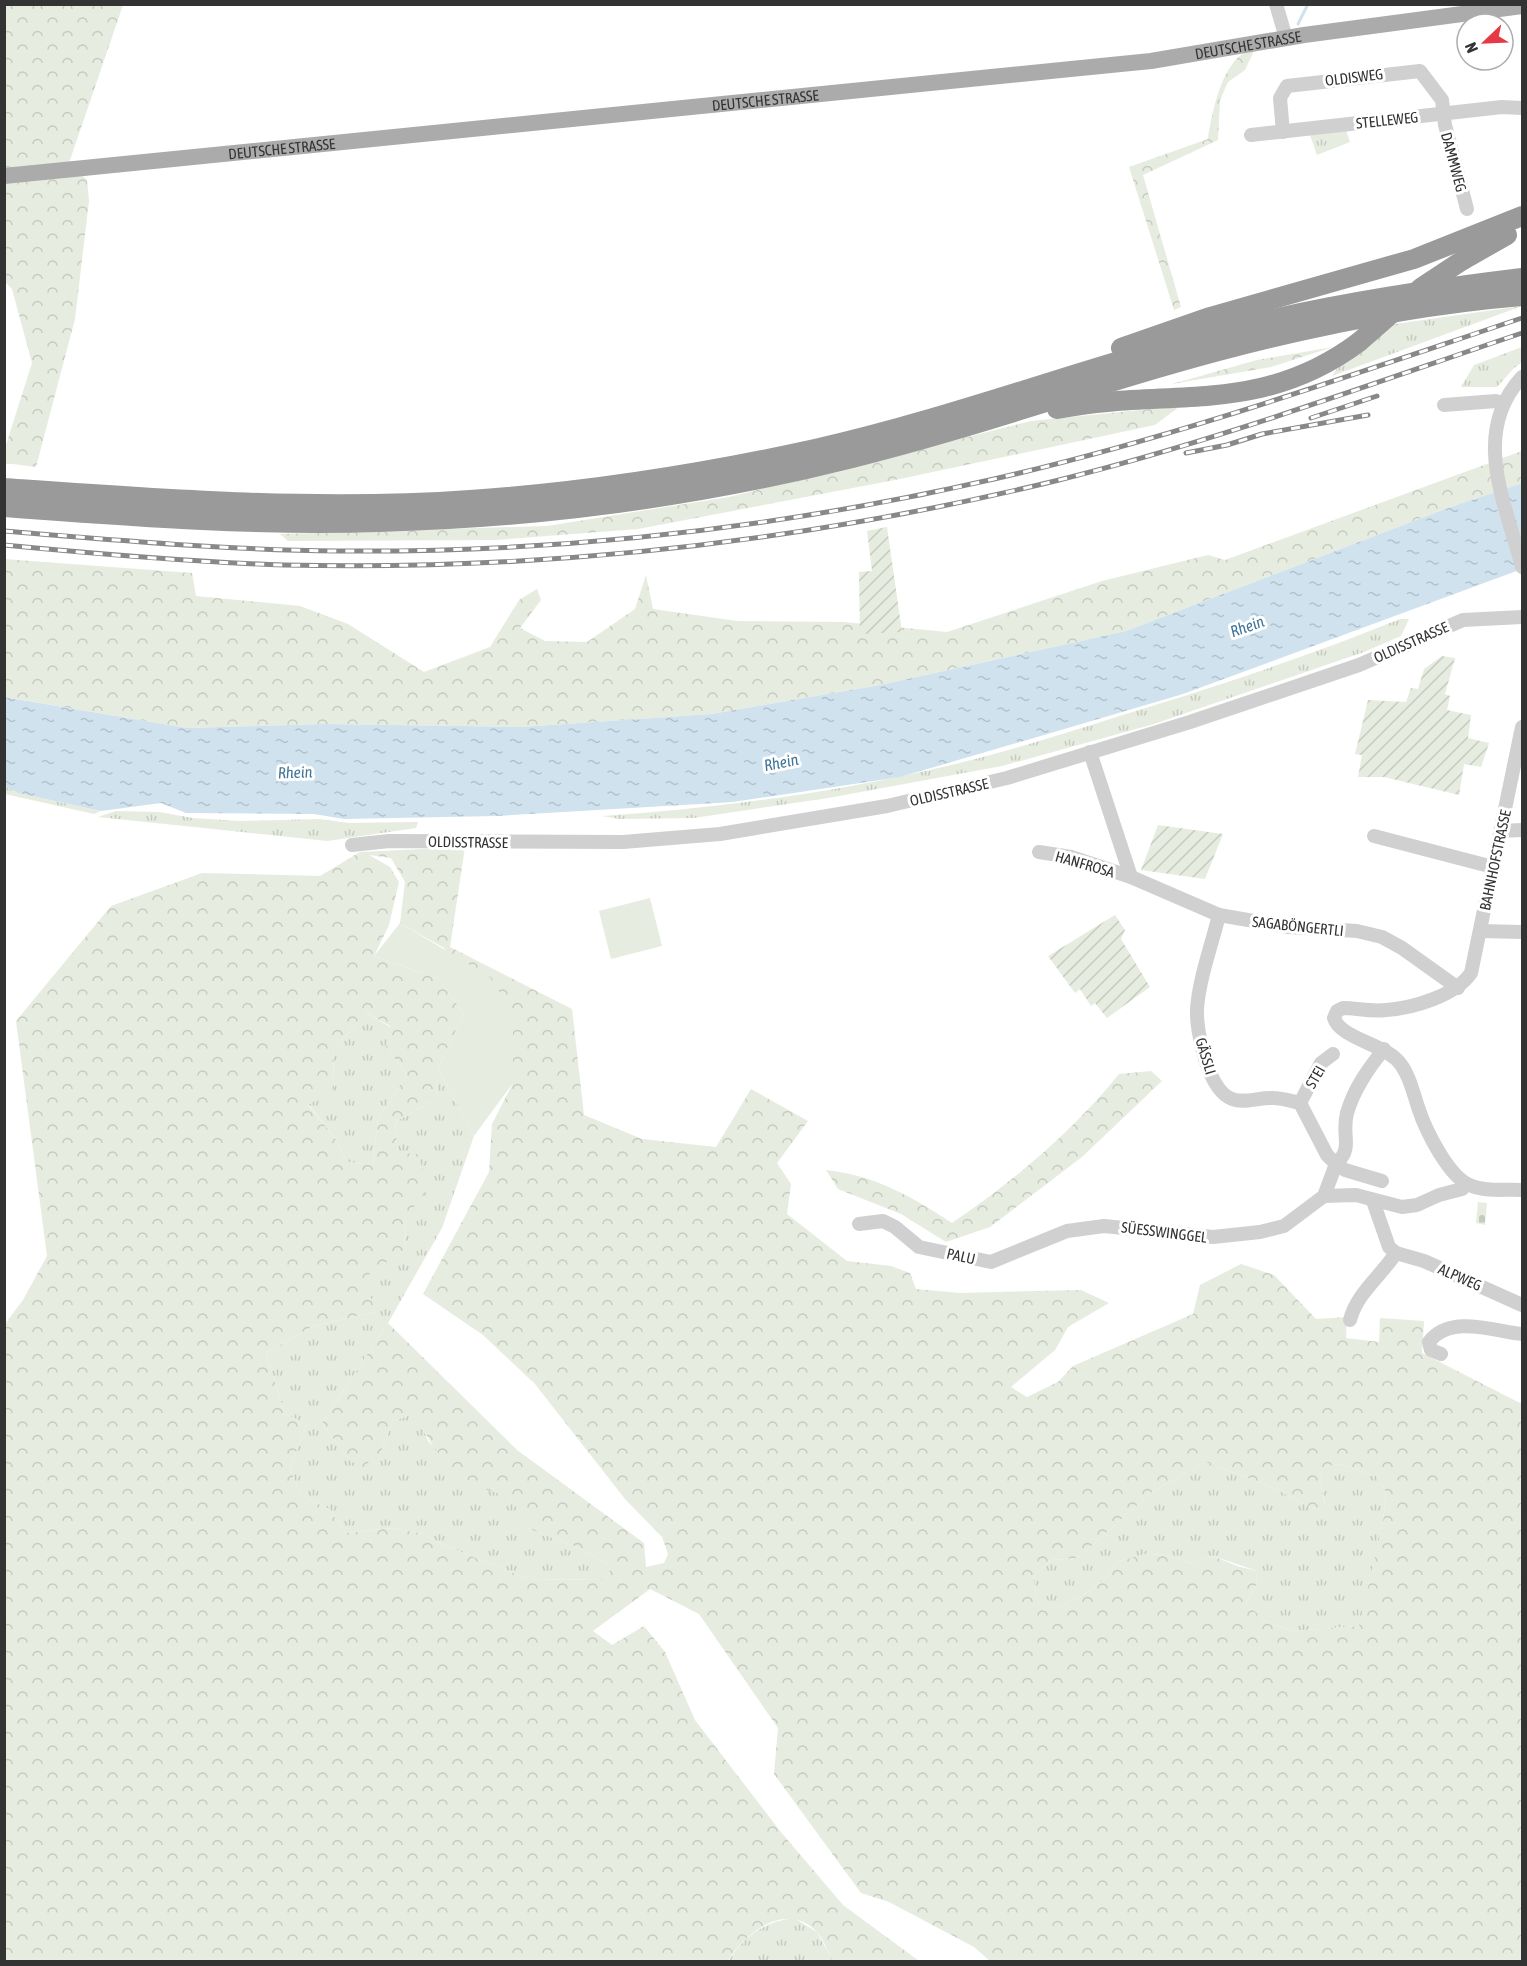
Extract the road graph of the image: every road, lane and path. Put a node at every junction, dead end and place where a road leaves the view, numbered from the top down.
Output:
1 (1276, 4) edge
2 (1522, 6) edge
3 (1286, 38) junction
4 (1522, 108) edge
5 (1444, 114) junction
6 (1283, 132) junction
7 (1251, 135) dead end
8 (4, 176) edge
9 (1467, 209) dead end
10 (1522, 216) edge
11 (1522, 227) edge
12 (1522, 278) edge
13 (1522, 296) edge
14 (1522, 377) edge
15 (1503, 404) junction
16 (1444, 405) dead end
17 (907, 425) junction
18 (940, 434) junction
19 (4, 488) edge
20 (4, 507) edge
21 (1522, 567) edge
22 (1522, 617) edge
23 (1522, 727) edge
24 (1090, 752) junction
25 (1522, 830) edge
26 (1501, 831) junction
27 (1374, 836) dead end
28 (352, 845) dead end
29 (1039, 852) dead end
30 (1494, 867) junction
31 (1131, 877) junction
32 (1219, 915) junction
33 (1480, 931) junction
34 (1522, 932) edge
35 (1458, 988) junction
36 (1384, 1049) junction
37 (1333, 1054) dead end
38 (1300, 1103) junction
39 (1331, 1160) junction
40 (1382, 1181) dead end
41 (1467, 1184) junction
42 (1522, 1190) edge
43 (1324, 1196) junction
44 (1373, 1201) junction
45 (859, 1224) dead end
46 (1067, 1232) joint
47 (1395, 1254) junction
48 (1522, 1305) edge
49 (1350, 1320) dead end
50 (1522, 1334) edge
51 (1441, 1354) dead end

1 - 3 street
2 - 3 main road, DEUTSCHE STRASSE
3 - 8 main road, DEUTSCHE STRASSE
4 - 5 street, STELLEWEG
5 - 6 street, STELLEWEG
5 - 6 street, OLDISWEG
5 - 9 street, DAMMWEG
6 - 7 street, STELLEWEG
10 - 17 highway
11 - 18 highway, bridge
12 - 17 highway
13 - 18 highway
14 - 15 street
15 - 16 street
15 - 21 street
17 - 19 highway
18 - 20 highway
22 - 24 street, OLDISSTRASSE
23 - 26 street, BAHNHOFSTRASSE
24 - 28 street, OLDISSTRASSE
24 - 31 street
25 - 26 street
26 - 30 street, BAHNHOFSTRASSE
27 - 30 street
29 - 31 street, HANFROSA
30 - 33 street, BAHNHOFSTRASSE
31 - 32 street, SAGABÖNGERTLI
32 - 35 street, SAGABÖNGERTLI
32 - 38 street, GÄSSLI
33 - 34 street
33 - 35 street, BAHNHOFSTRASSE
35 - 36 street
36 - 39 street
36 - 41 street
37 - 38 street, STEI
38 - 39 street
39 - 40 street
39 - 43 street
41 - 42 street
41 - 44 street
43 - 44 street
43 - 46 street, SÜESSWINGGEL
44 - 47 street
45 - 46 street, PALU
47 - 48 street, ALPWEG
47 - 49 street
50 - 51 street

